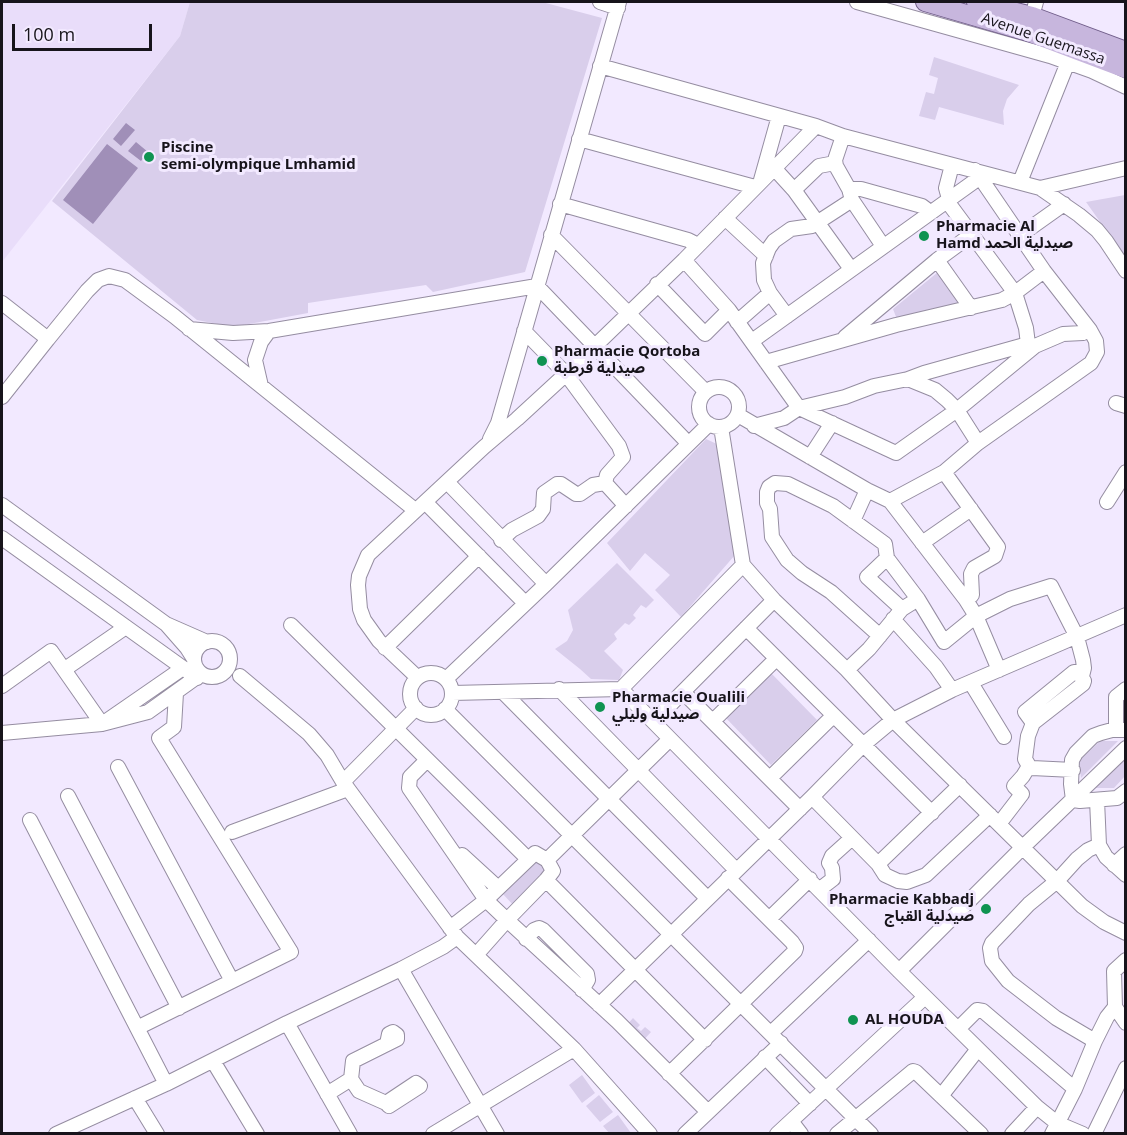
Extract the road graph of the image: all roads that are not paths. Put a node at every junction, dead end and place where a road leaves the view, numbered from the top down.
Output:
1 (600, 2) edge
2 (857, 2) edge
3 (925, 2) edge
4 (976, 2) edge
5 (619, 5) edge
6 (1032, 16) edge
7 (1125, 51) edge
8 (1068, 62) junction
9 (600, 66) junction
10 (1125, 69) edge
11 (1125, 87) edge
12 (779, 116) junction
13 (816, 126) junction
14 (843, 136) junction
15 (579, 139) junction
16 (835, 163) junction
17 (952, 165) junction
18 (774, 168) junction
19 (1125, 168) edge
20 (977, 174) junction
21 (1020, 182) junction
22 (758, 184) junction
23 (1040, 189) junction
24 (795, 190) junction
25 (850, 194) junction
26 (948, 200) junction
27 (560, 204) junction
28 (1064, 204) junction
29 (930, 212) junction
30 (725, 218) junction
31 (818, 222) junction
32 (972, 235) junction
33 (551, 236) junction
34 (1019, 236) junction
35 (698, 245) junction
36 (883, 246) junction
37 (766, 256) junction
38 (684, 260) junction
39 (937, 260) junction
40 (851, 269) junction
41 (1044, 271) junction
42 (1125, 271) edge
43 (657, 284) junction
44 (537, 286) junction
45 (770, 293) junction
46 (1015, 293) junction
47 (889, 300) junction
48 (2, 303) edge
49 (971, 308) junction
50 (729, 310) junction
51 (627, 314) junction
52 (787, 316) junction
53 (737, 322) junction
54 (896, 325) junction
55 (189, 328) junction
56 (1090, 330) junction
57 (269, 331) junction
58 (524, 331) junction
59 (48, 339) junction
60 (843, 339) junction
61 (752, 341) junction
62 (595, 345) junction
63 (1031, 345) junction
64 (766, 362) junction
65 (566, 374) junction
66 (908, 379) junction
67 (261, 386) junction
68 (706, 392) junction
69 (2, 397) edge
70 (799, 408) junction
71 (957, 410) junction
72 (738, 415) junction
73 (832, 423) junction
74 (715, 425) junction
75 (754, 426) junction
76 (688, 443) junction
77 (978, 443) junction
78 (484, 447) junction
79 (810, 457) junction
80 (944, 471) junction
81 (1125, 472) edge
82 (447, 482) junction
83 (605, 483) junction
84 (867, 490) junction
85 (890, 501) junction
86 (1107, 502) dead end
87 (2, 505) edge
88 (420, 506) junction
89 (626, 506) junction
90 (971, 509) junction
91 (853, 521) junction
92 (2, 538) edge
93 (501, 540) junction
94 (922, 543) junction
95 (479, 556) junction
96 (887, 558) junction
97 (743, 565) junction
98 (546, 584) junction
99 (918, 599) junction
100 (774, 600) junction
101 (966, 600) junction
102 (525, 603) junction
103 (897, 614) junction
104 (1125, 615) edge
105 (976, 616) junction
106 (166, 624) junction
107 (291, 626) dead end
108 (126, 627) junction
109 (746, 628) junction
110 (880, 636) junction
111 (1077, 637) junction
112 (207, 642) junction
113 (944, 642) junction
114 (385, 648) junction
115 (921, 651) junction
116 (230, 656) junction
117 (776, 659) junction
118 (188, 664) junction
119 (65, 669) junction
120 (847, 670) junction
121 (999, 670) junction
122 (199, 676) junction
123 (240, 676) junction
124 (218, 677) junction
125 (417, 678) junction
126 (446, 679) junction
127 (971, 683) junction
128 (2, 686) edge
129 (621, 688) junction
130 (559, 689) junction
131 (1125, 689) edge
132 (952, 690) junction
133 (503, 692) junction
134 (683, 692) junction
135 (176, 693) junction
136 (452, 693) junction
137 (416, 708) junction
138 (446, 709) junction
139 (833, 716) junction
140 (893, 720) junction
141 (654, 721) junction
142 (713, 721) junction
143 (102, 724) junction
144 (395, 729) junction
145 (1120, 730) edge
146 (2, 733) edge
147 (1004, 737) dead end
148 (670, 739) junction
149 (862, 745) junction
150 (1125, 748) edge
151 (426, 760) junction
152 (1029, 766) junction
153 (118, 767) dead end
154 (1073, 770) junction
155 (638, 772) junction
156 (770, 778) junction
157 (960, 785) junction
158 (346, 786) junction
159 (1125, 791) edge
160 (68, 796) dead end
161 (812, 797) junction
162 (609, 798) junction
163 (1073, 800) junction
164 (1098, 800) junction
165 (800, 809) junction
166 (932, 813) junction
167 (994, 819) junction
168 (30, 820) dead end
169 (232, 832) dead end
170 (572, 834) junction
171 (770, 838) junction
172 (852, 838) junction
173 (1099, 845) junction
174 (1023, 847) junction
175 (451, 849) junction
176 (1125, 854) edge
177 (527, 858) junction
178 (547, 860) junction
179 (878, 864) junction
180 (1114, 865) junction
181 (732, 874) junction
182 (1125, 875) edge
183 (546, 880) junction
184 (1057, 881) junction
185 (815, 884) junction
186 (498, 888) junction
187 (707, 898) junction
188 (486, 900) junction
189 (769, 919) junction
190 (507, 920) junction
191 (454, 933) junction
192 (672, 933) junction
193 (1125, 933) edge
194 (869, 940) junction
195 (476, 955) junction
196 (1125, 960) edge
197 (402, 969) junction
198 (635, 969) junction
199 (899, 971) junction
200 (232, 981) junction
201 (925, 997) junction
202 (742, 1004) junction
203 (599, 1005) junction
204 (1115, 1007) junction
205 (179, 1008) junction
206 (287, 1023) junction
207 (1125, 1023) edge
208 (137, 1028) junction
209 (958, 1029) junction
210 (776, 1038) junction
211 (705, 1040) junction
212 (1095, 1041) junction
213 (387, 1044) dead end
214 (574, 1049) junction
215 (978, 1049) junction
216 (765, 1058) junction
217 (213, 1061) junction
218 (1125, 1068) edge
219 (669, 1074) junction
220 (351, 1079) junction
221 (166, 1084) junction
222 (827, 1088) junction
223 (1075, 1089) junction
224 (327, 1094) junction
225 (941, 1096) junction
226 (135, 1098) junction
227 (386, 1103) dead end
228 (810, 1104) junction
229 (480, 1105) junction
230 (1037, 1107) junction
231 (708, 1112) junction
232 (855, 1117) junction
233 (791, 1121) junction
234 (1054, 1128) edge
235 (56, 1134) edge
236 (157, 1134) edge
237 (256, 1134) edge
238 (350, 1134) edge
239 (433, 1134) edge
240 (497, 1134) edge
241 (650, 1134) edge
242 (685, 1134) edge
243 (777, 1134) edge
244 (801, 1134) edge
245 (837, 1134) edge
246 (871, 1134) edge
247 (981, 1134) edge
248 (1011, 1134) edge
249 (1083, 1134) edge
250 (1094, 1134) edge

1 - 5 street
2 - 8 street
3 - 6 main road, Avenue Guemassa
4 - 6 main road, Avenue Guemassa
5 - 9 street
6 - 7 main road, Avenue Guemassa
6 - 10 main road, Avenue Guemassa
8 - 11 street
8 - 21 street
9 - 12 street
9 - 15 street
12 - 13 street
12 - 22 street
13 - 14 street
13 - 18 street
14 - 16 street
14 - 17 street
15 - 22 street
15 - 27 street
16 - 24 street
16 - 25 street
17 - 20 street
17 - 26 street
18 - 22 street
18 - 24 street
19 - 23 street
20 - 21 street
20 - 26 street
20 - 34 street
21 - 23 street
22 - 30 street
23 - 28 street
24 - 31 street
25 - 29 street
25 - 31 street
25 - 36 street
26 - 29 street
26 - 32 street
27 - 33 street
27 - 35 street
28 - 34 street
28 - 42 street
29 - 36 street
30 - 35 street
30 - 37 street
31 - 37 street
31 - 40 street
32 - 39 street
32 - 46 street
33 - 44 street
33 - 51 street
34 - 41 street
35 - 38 street
36 - 40 street
37 - 45 street
38 - 43 street
38 - 50 street
39 - 47 street
39 - 49 street
40 - 52 street
41 - 46 street
41 - 56 street
43 - 50 street
43 - 51 street
44 - 57 street
44 - 58 street
44 - 62 street
45 - 52 street
45 - 53 street
46 - 49 street
46 - 63 street
47 - 54 street
47 - 60 street
48 - 59 street
49 - 54 street
50 - 53 street
51 - 62 street
51 - 68 street
52 - 61 street
53 - 61 street
54 - 60 street
55 - 57 street
55 - 59 street
55 - 67 street
56 - 63 street
56 - 77 street
57 - 67 street
58 - 65 street
58 - 78 street
59 - 69 street
60 - 64 street
61 - 64 street
62 - 65 street
62 - 76 street
63 - 66 street
63 - 71 street
64 - 70 street
65 - 78 street
65 - 83 street
66 - 70 street
66 - 71 street
67 - 88 street
68 - 72 street
68 - 74 street
70 - 73 street
70 - 75 street
71 - 73 street
71 - 77 street
72 - 74 street
72 - 75 street
73 - 79 street
74 - 76 street
74 - 97 street
75 - 79 street
76 - 89 street
77 - 80 street
78 - 82 street
79 - 84 street
80 - 85 street
80 - 90 street
81 - 86 street
82 - 88 street
82 - 93 street
83 - 89 street
83 - 93 street
84 - 85 street
84 - 91 street
85 - 94 street
87 - 106 street
88 - 95 street
88 - 114 street
89 - 98 street
90 - 94 street
90 - 101 street
91 - 96 street
91 - 110 street
92 - 108 street
93 - 98 street
94 - 101 street
95 - 102 street
95 - 114 street
96 - 99 street
96 - 103 street
97 - 100 street
97 - 129 street
98 - 102 street
99 - 103 street
99 - 113 street
100 - 109 street
100 - 120 street
101 - 105 street
102 - 126 street
103 - 110 street
103 - 115 street
104 - 111 street
105 - 111 street
105 - 113 street
105 - 121 street
106 - 112 street
106 - 118 street
107 - 144 street
108 - 118 street
108 - 119 street
109 - 117 street
109 - 134 street
110 - 120 street
111 - 121 street
111 - 152 street
112 - 116 street
112 - 118 street
113 - 115 street
114 - 125 street
115 - 132 street
116 - 123 street
116 - 124 street
117 - 139 street
117 - 142 street
118 - 122 street
118 - 143 street
119 - 128 street
119 - 143 street
120 - 140 street
121 - 127 street
122 - 124 street
122 - 135 street
123 - 124 street
123 - 158 street
125 - 126 street
125 - 137 street
126 - 136 street
127 - 132 street
127 - 147 street
129 - 130 street
129 - 141 street
130 - 133 street
130 - 155 street
131 - 145 street
132 - 140 street
133 - 136 street
133 - 162 street
134 - 141 street
134 - 142 street
135 - 143 street
135 - 200 street
136 - 138 street
137 - 138 street
137 - 144 street
138 - 170 street
139 - 149 street
139 - 156 street
140 - 149 street
140 - 157 street
141 - 148 street
142 - 156 street
143 - 146 street
144 - 151 street
144 - 158 street
145 - 154 street
148 - 155 street
148 - 171 street
149 - 161 street
149 - 166 street
150 - 163 street
151 - 175 street
151 - 177 street
152 - 154 street
152 - 167 street
153 - 200 street
154 - 163 street
155 - 162 street
155 - 181 street
156 - 165 street
157 - 166 street
157 - 167 street
158 - 169 street
158 - 191 street
159 - 164 street
160 - 205 street
161 - 165 street
161 - 172 street
162 - 170 street
162 - 187 street
163 - 164 street
163 - 174 street
164 - 173 street
165 - 171 street
166 - 179 street
167 - 174 street
167 - 179 street
168 - 208 street
170 - 178 street
170 - 192 street
171 - 181 street
171 - 185 street
172 - 179 street
172 - 185 street
173 - 180 street
173 - 184 street
174 - 184 street
174 - 199 street
175 - 186 street
175 - 188 street
176 - 180 street
177 - 178 street
177 - 186 street
178 - 183 street
180 - 182 street
181 - 187 street
181 - 189 street
183 - 190 street
183 - 198 street
184 - 193 street
184 - 212 street
185 - 189 street
185 - 194 street
186 - 188 street
187 - 192 street
188 - 190 street
188 - 191 street
189 - 202 street
190 - 195 street
190 - 203 street
191 - 195 street
191 - 197 street
192 - 198 street
192 - 202 street
194 - 199 street
194 - 210 street
195 - 214 street
196 - 204 street
197 - 206 street
197 - 229 street
198 - 203 street
198 - 211 street
199 - 201 street
200 - 205 street
201 - 209 street
201 - 222 street
202 - 210 street
202 - 211 street
203 - 219 street
204 - 207 street
204 - 212 street
205 - 208 street
206 - 217 street
206 - 224 street
208 - 221 street
209 - 215 street
209 - 223 street
210 - 216 street
210 - 222 street
211 - 219 street
212 - 223 street
213 - 220 street
214 - 229 street
214 - 241 street
215 - 225 street
215 - 230 street
216 - 228 street
216 - 231 street
217 - 221 street
217 - 237 street
218 - 250 street
219 - 231 street
220 - 224 street
220 - 227 street
221 - 226 street
222 - 228 street
222 - 232 street
223 - 234 street
224 - 238 street
225 - 232 street
225 - 247 street
226 - 235 street
226 - 236 street
228 - 233 street
229 - 239 street
229 - 240 street
230 - 234 street
230 - 248 street
231 - 242 street
232 - 245 street
232 - 246 street
233 - 243 street
233 - 244 street
234 - 249 street

